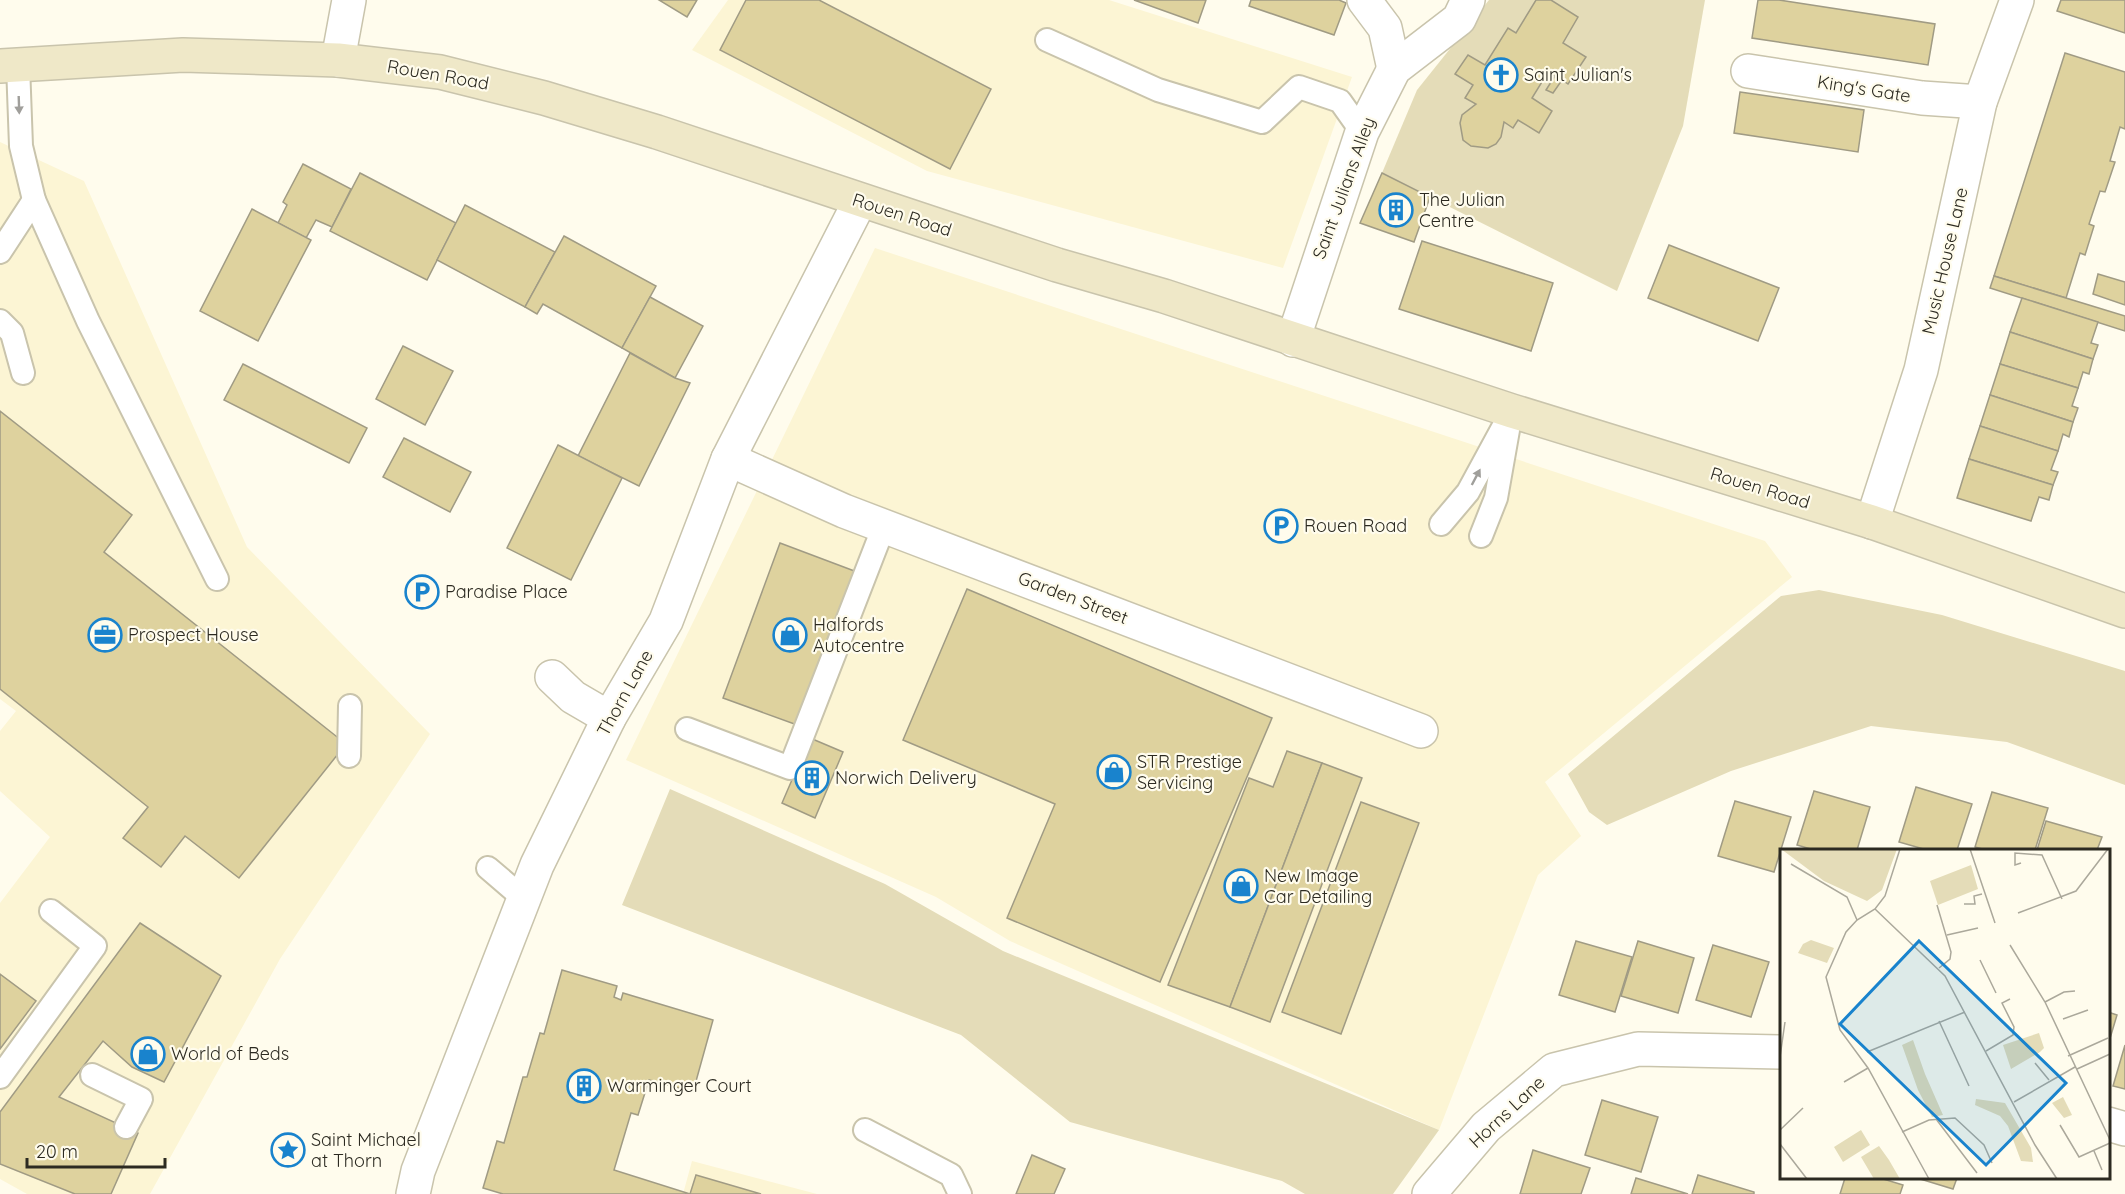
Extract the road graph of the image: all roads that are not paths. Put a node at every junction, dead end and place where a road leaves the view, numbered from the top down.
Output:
1 (349, 0) edge
2 (1364, 0) edge
3 (1468, 0) edge
4 (2017, 0) edge
5 (1047, 40) dead end
6 (338, 60) junction
7 (9, 65) edge
8 (1394, 69) junction
9 (1748, 71) dead end
10 (1980, 102) junction
11 (1362, 132) junction
12 (34, 200) junction
13 (860, 201) junction
14 (0, 252) edge
15 (0, 321) edge
16 (1293, 340) junction
17 (23, 373) dead end
18 (1512, 411) junction
19 (728, 459) junction
20 (1872, 522) junction
21 (1441, 524) dead end
22 (884, 526) junction
23 (1481, 536) dead end
24 (217, 579) dead end
25 (2125, 611) edge
26 (552, 677) dead end
27 (350, 706) dead end
28 (609, 718) junction
29 (687, 729) dead end
30 (1421, 731) dead end
31 (349, 756) dead end
32 (488, 868) dead end
33 (523, 898) junction
34 (51, 911) dead end
35 (1780, 1052) edge
36 (92, 1075) dead end
37 (0, 1077) edge
38 (2110, 1124) edge
39 (126, 1127) dead end
40 (2125, 1129) edge
41 (865, 1130) dead end
42 (413, 1194) edge
43 (960, 1194) edge
44 (1429, 1194) edge

1 - 6 street
2 - 8 street
3 - 8 street, Saint Julians Alley
4 - 10 street, Music House Lane
5 - 11 lane
6 - 7 street, Rouen Road
6 - 13 street, Rouen Road
7 -> 12 lane
8 - 11 street, Saint Julians Alley
9 - 10 street, King's Gate
10 - 20 street, Music House Lane
11 - 16 street, Saint Julians Alley
12 - 14 lane
12 - 24 lane
13 - 16 street, Rouen Road
13 - 19 street, Thorn Lane
15 - 17 lane
16 - 18 street, Rouen Road
18 - 20 street, Rouen Road
21 -> 18 lane
18 - 23 lane
19 - 22 street, Garden Street
19 - 28 street, Thorn Lane
20 - 25 street, Rouen Road
22 - 29 lane
22 - 30 street, Garden Street
26 - 28 street
27 - 31 lane
28 - 33 street, Thorn Lane
32 - 33 lane
33 - 42 street, Thorn Lane
34 - 37 lane
35 - 44 street, Horns Lane
36 - 39 lane
38 - 40 street
41 - 43 lane

